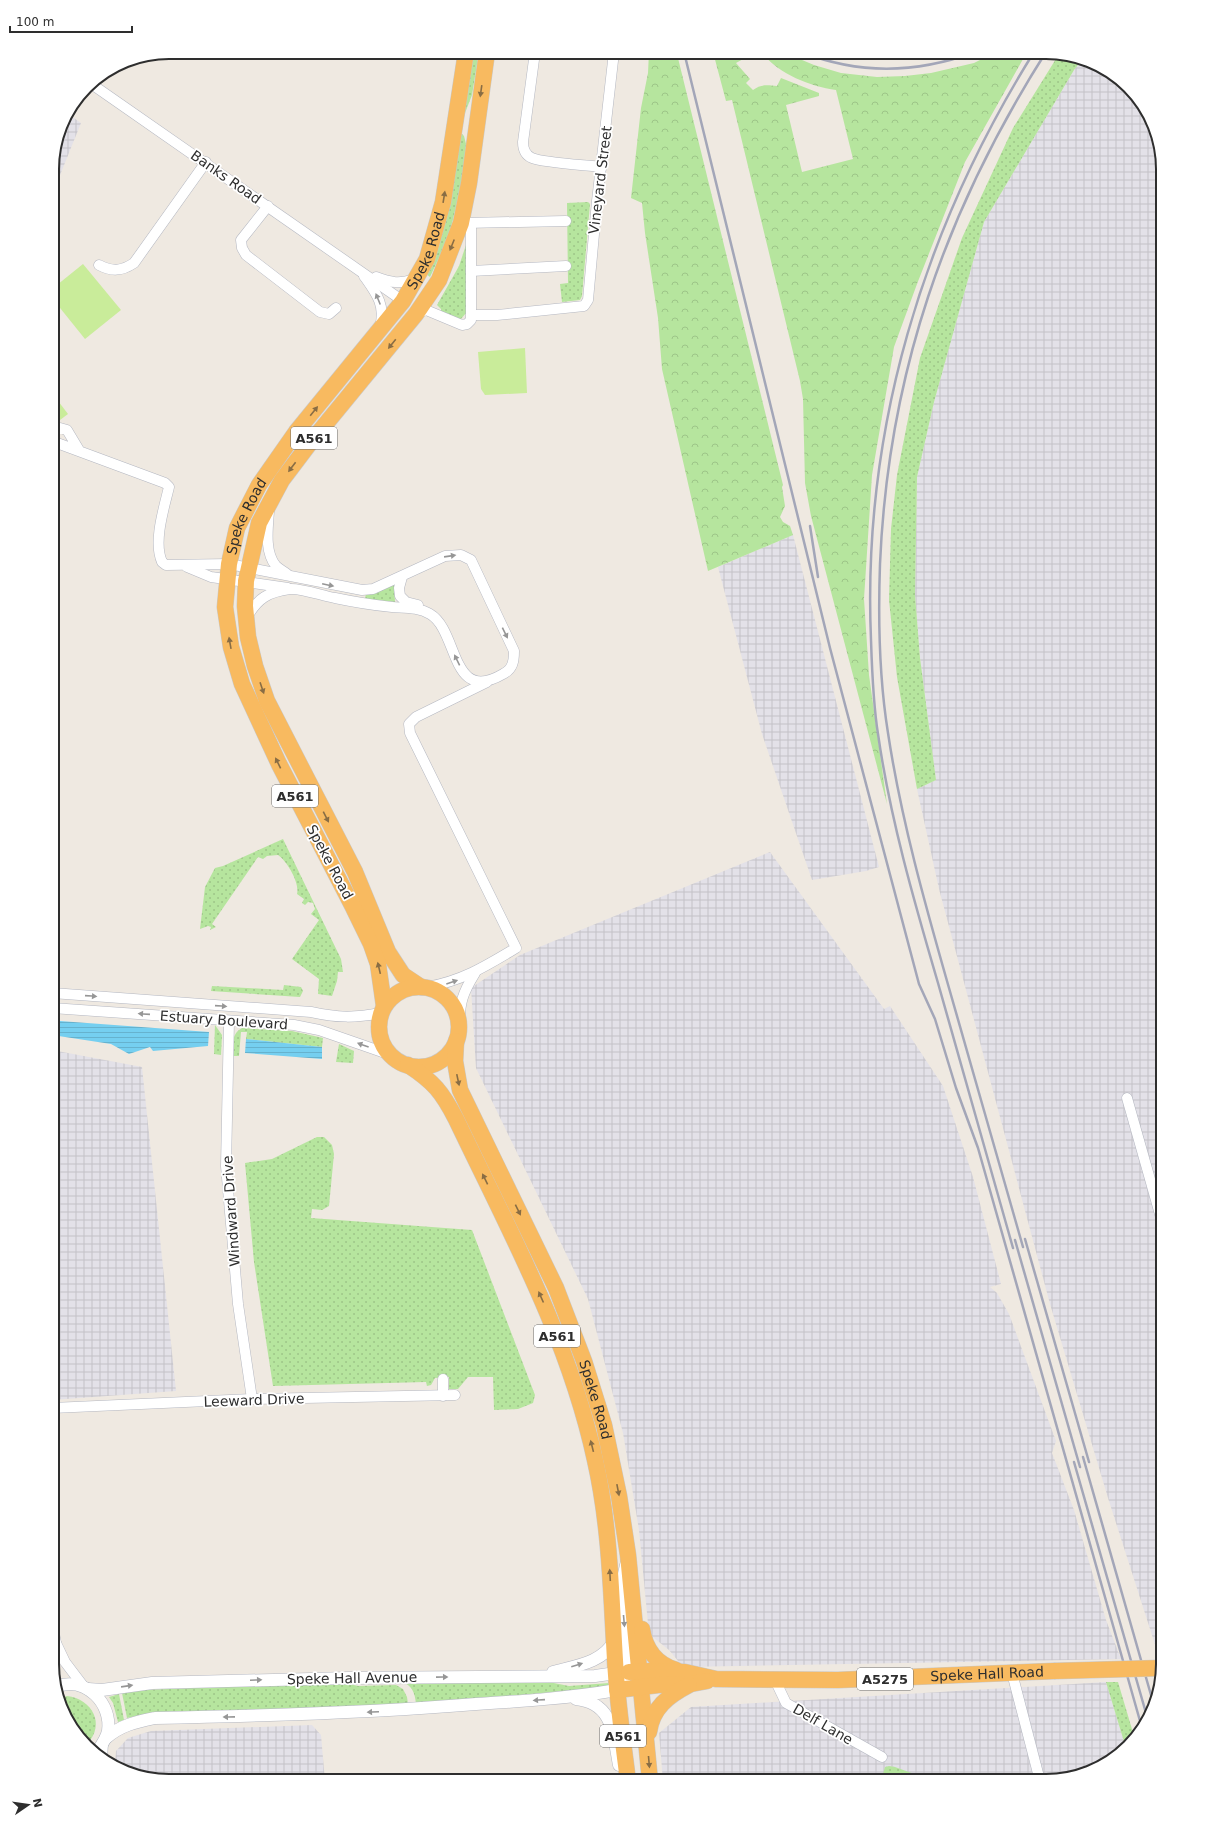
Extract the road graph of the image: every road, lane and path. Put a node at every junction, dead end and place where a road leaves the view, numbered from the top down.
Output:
1 (465, 59) edge
2 (486, 59) edge
3 (534, 59) edge
4 (613, 59) edge
5 (95, 87) edge
6 (206, 162) junction
7 (602, 167) junction
8 (268, 206) junction
9 (566, 222) dead end
10 (466, 223) junction
11 (99, 264) dead end
12 (566, 266) dead end
13 (361, 271) junction
14 (471, 271) junction
15 (415, 279) junction
16 (403, 300) junction
17 (336, 308) dead end
18 (416, 314) junction
19 (472, 315) junction
20 (378, 332) junction
21 (79, 450) dead end
22 (270, 503) junction
23 (229, 564) junction
24 (183, 565) junction
25 (247, 574) junction
26 (290, 576) junction
27 (211, 577) junction
28 (402, 577) junction
29 (227, 580) junction
30 (292, 589) junction
31 (226, 596) junction
32 (421, 610) junction
33 (246, 618) junction
34 (464, 674) junction
35 (491, 680) junction
36 (465, 693) junction
37 (475, 973) junction
38 (424, 987) junction
39 (59, 994) edge
40 (59, 1009) edge
41 (383, 1009) junction
42 (229, 1021) junction
43 (458, 1034) junction
44 (391, 1055) junction
45 (408, 1065) junction
46 (1127, 1098) dead end
47 (1156, 1200) edge
48 (565, 1311) junction
49 (549, 1317) junction
50 (443, 1379) dead end
51 (443, 1396) junction
52 (455, 1396) dead end
53 (252, 1399) junction
54 (59, 1408) edge
55 (628, 1555) junction
56 (614, 1641) junction
57 (59, 1649) edge
58 (1156, 1668) edge
59 (628, 1672) junction
60 (1012, 1673) junction
61 (540, 1676) junction
62 (688, 1678) junction
63 (775, 1680) junction
64 (61, 1686) edge
65 (86, 1688) junction
66 (629, 1689) junction
67 (565, 1698) junction
68 (647, 1744) junction
69 (101, 1745) edge
70 (882, 1757) dead end
71 (621, 1774) edge
72 (628, 1774) edge
73 (638, 1774) edge
74 (649, 1774) edge
75 (1038, 1774) edge

15 -> 1 highway, Speke Road / A561
2 -> 10 highway, Speke Road / A561
3 - 7 street
4 - 7 street, Vineyard Street
5 - 6 street, Banks Road
6 - 8 street, Banks Road
6 - 11 street
7 - 19 street, Vineyard Street
8 - 13 street, Banks Road
8 - 17 street
9 - 10 street
10 - 14 street, Speke Road
10 -> 18 highway, Speke Road / A561
12 - 14 street
13 - 15 street, Banks Road
13 - 16 street, Banks Road
20 -> 13 street, Banks Road
14 - 19 street, Speke Road
15 - 16 highway, Speke Road / A561
16 - 18 highway
16 - 20 highway, Speke Road / A561
18 - 19 street
18 -> 22 highway, Speke Road / A561
23 -> 20 highway, Speke Road / A561
21 - 24 street
22 - 25 highway, Speke Road / A561
22 - 26 street
23 - 24 street
23 - 25 street
23 - 29 highway, Speke Road / A561
24 - 27 street
25 - 26 street
25 - 29 street
25 - 30 street
25 - 33 highway, Speke Road / A561
26 -> 28 street
27 - 29 street
27 - 31 street
28 - 32 street
28 -> 35 street
29 - 31 highway, Speke Road / A561
30 - 32 street
30 - 33 street
41 -> 31 highway, Speke Road / A561
34 -> 32 street
33 -> 38 highway, Speke Road / A561
34 - 35 street
34 - 36 street
35 - 36 street
36 - 37 street
38 -> 37 street
37 - 43 street
38 - 41 highway
38 - 43 highway, A561
39 -> 41 street, Estuary Boulevard
42 -> 40 street, Estuary Boulevard
41 - 44 highway, A561
44 -> 42 street, Estuary Boulevard
42 - 53 street, Windward Drive
43 - 45 highway, A561
43 -> 48 highway, Speke Road / A561
44 - 45 highway, A561
49 -> 45 highway, Speke Road / A561
46 - 47 street
48 - 49 highway
48 -> 55 highway, Speke Road / A561
56 -> 49 highway, Speke Road / A561
50 - 51 street
51 - 52 street, Leeward Drive
51 - 53 street, Leeward Drive
53 - 54 street, Leeward Drive
55 -> 59 highway, Speke Road / A561
55 - 62 highway, A5275
56 - 59 highway, Speke Road / A561
61 -> 56 street
57 - 65 street
58 - 60 highway, Speke Hall Road / A5275, bridge
59 - 61 street, Speke Hall Avenue
59 - 62 highway, Speke Hall Road / A5275
59 - 66 highway, A561
59 - 66 highway
60 - 63 highway, Speke Hall Road / A5275
60 - 75 street
65 -> 61 street, Speke Hall Avenue
62 - 63 highway, Speke Hall Road / A5275
62 - 66 highway, Speke Hall Road / A5275
62 - 68 highway
63 - 70 street, Delf Lane
64 - 65 street, Speke Hall Avenue
65 - 69 street
66 - 67 street
66 - 68 highway, A561
66 - 72 highway, A561
66 - 73 highway
67 -> 69 street
67 - 71 street
68 -> 74 highway, A561

